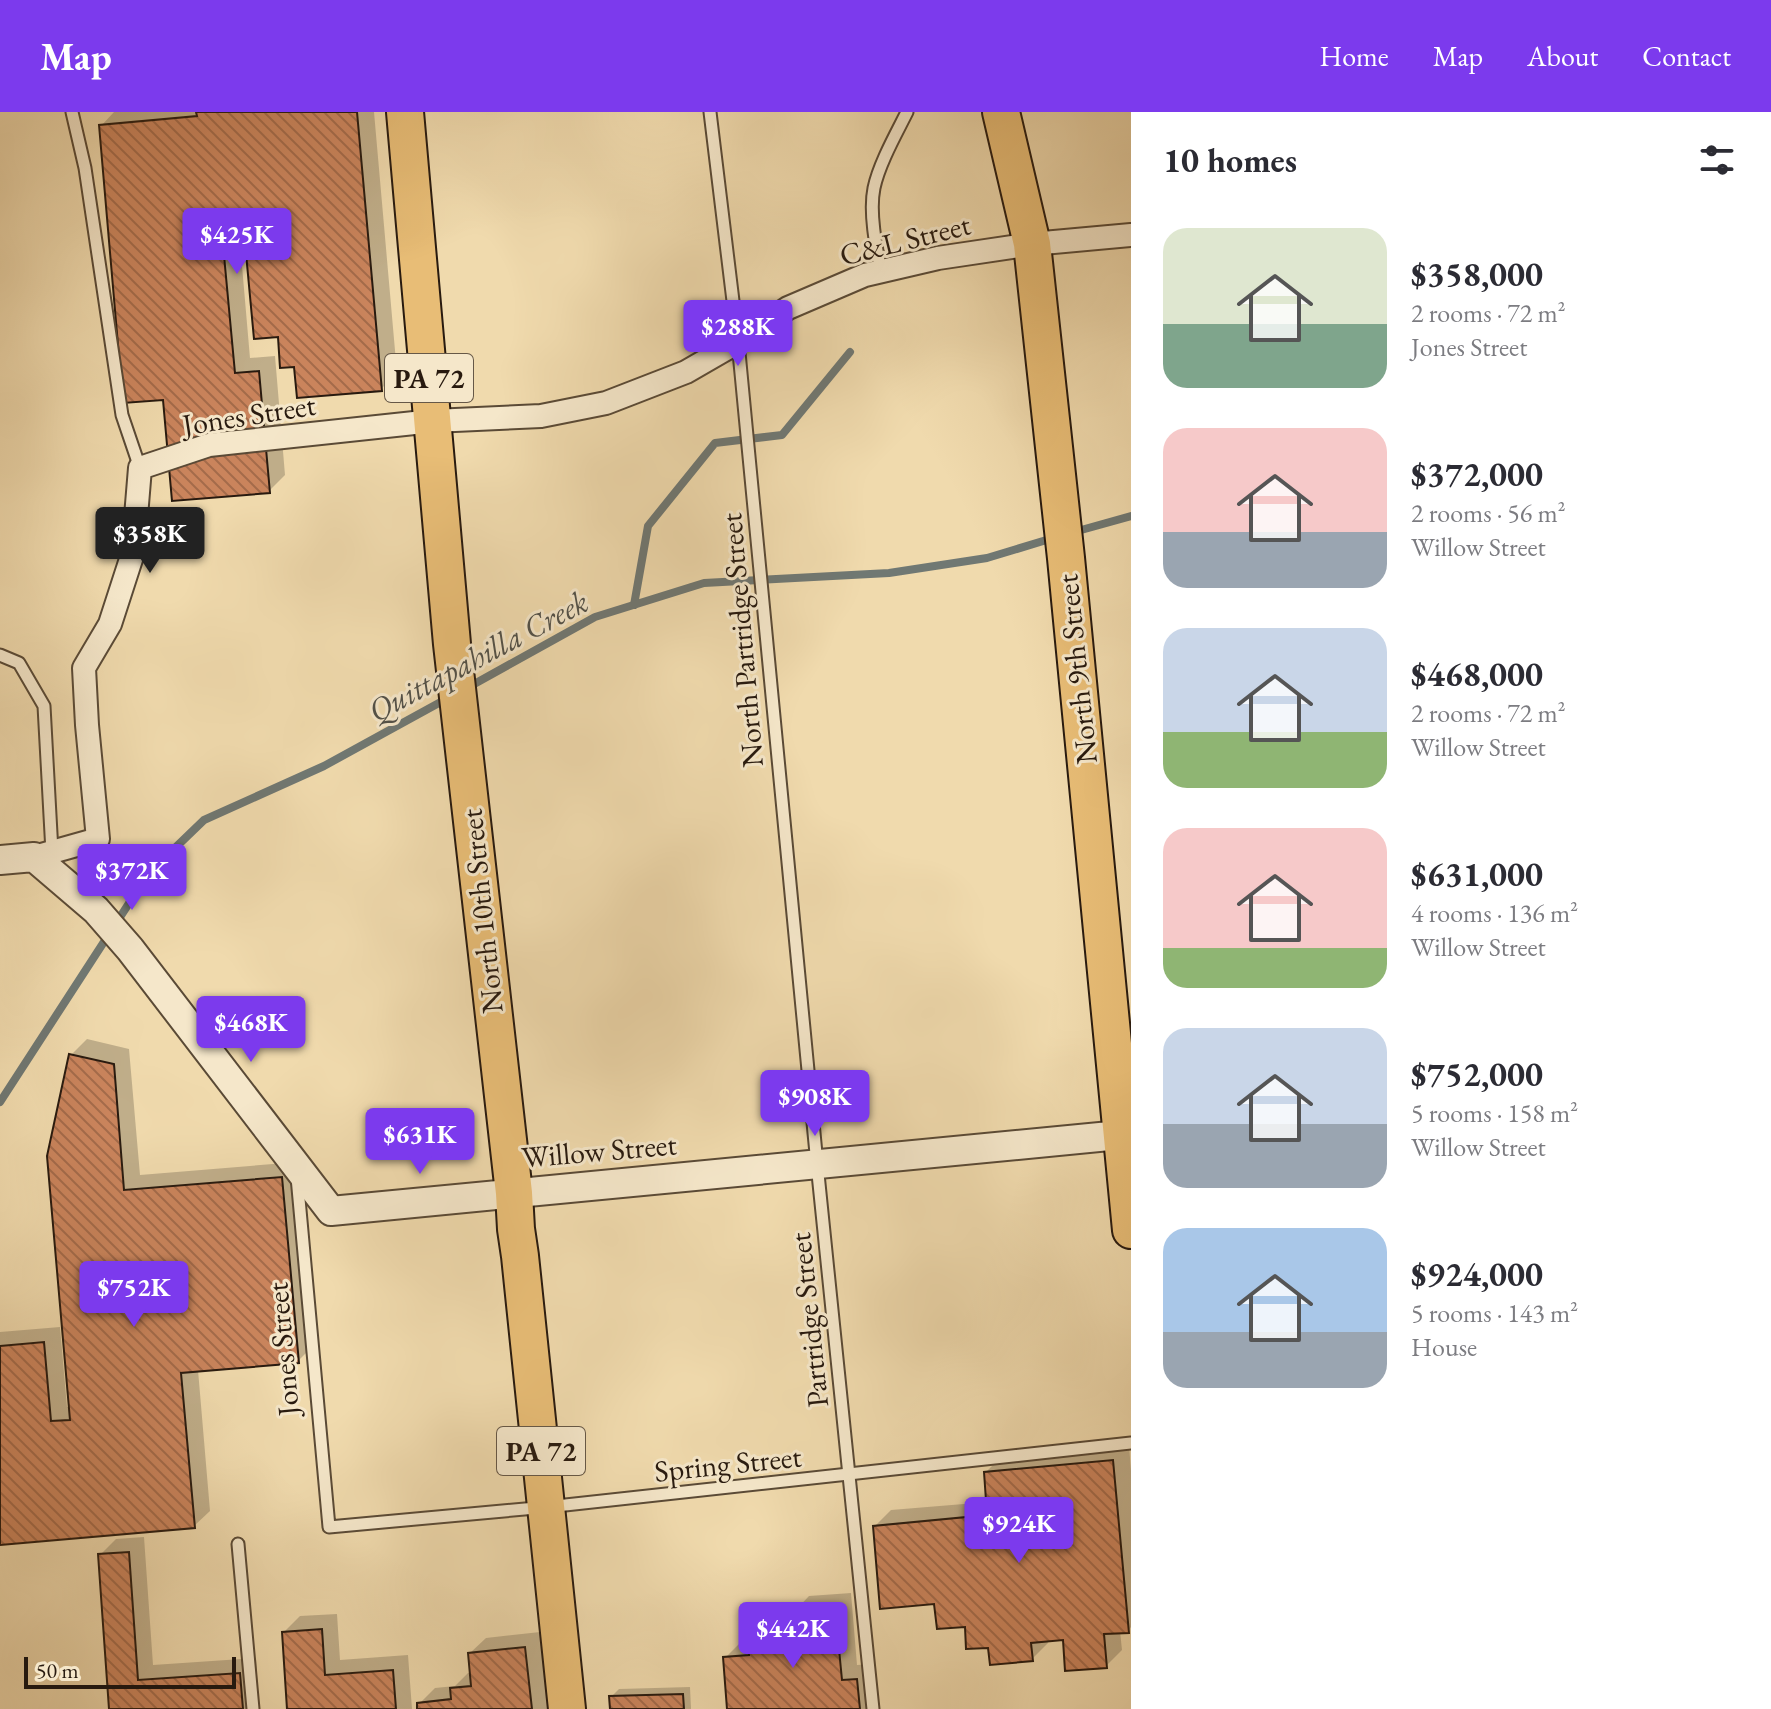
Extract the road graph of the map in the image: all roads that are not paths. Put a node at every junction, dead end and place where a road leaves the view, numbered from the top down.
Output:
1 (72, 112) edge
2 (405, 112) edge
3 (710, 112) edge
4 (907, 112) edge
5 (1001, 112) edge
6 (1131, 235) edge
7 (1032, 244) junction
8 (881, 271) junction
9 (738, 342) junction
10 (433, 421) junction
11 (140, 468) junction
12 (0, 655) edge
13 (43, 854) junction
14 (0, 860) edge
15 (1126, 1134) edge
16 (296, 1164) junction
17 (817, 1164) junction
18 (514, 1193) junction
19 (1131, 1230) edge
20 (1131, 1443) edge
21 (849, 1475) junction
22 (547, 1507) junction
23 (329, 1527) joint
24 (238, 1544) dead end
25 (253, 1709) edge
26 (567, 1709) edge
27 (873, 1709) edge

1 - 11 lane
2 - 10 main road, North 10th Street / PA 72
3 - 9 lane, North Partridge Street
4 - 8 lane
5 - 7 main road, North 9th Street
6 - 7 street, C&L Street
7 - 8 street, C&L Street
7 - 15 main road, North 9th Street
8 - 9 street, C&L Street
9 - 10 street, C&L Street
9 - 17 lane, North Partridge Street
10 - 11 street, Jones Street
10 - 18 main road, North 10th Street / PA 72
11 - 13 street
12 - 13 lane
13 - 14 street
13 - 16 street, Willow Street
15 - 17 street, Willow Street
15 - 19 main road, North 9th Street
16 - 18 street, Willow Street
16 - 23 lane, Jones Street
17 - 18 street, Willow Street
17 - 21 lane, Partridge Street
18 - 22 main road, North 10th Street / PA 72
20 - 21 lane, Spring Street
21 - 22 lane, Spring Street
21 - 27 lane, Partridge Street
22 - 23 lane, Spring Street
22 - 26 main road, North 10th Street / PA 72
24 - 25 lane

